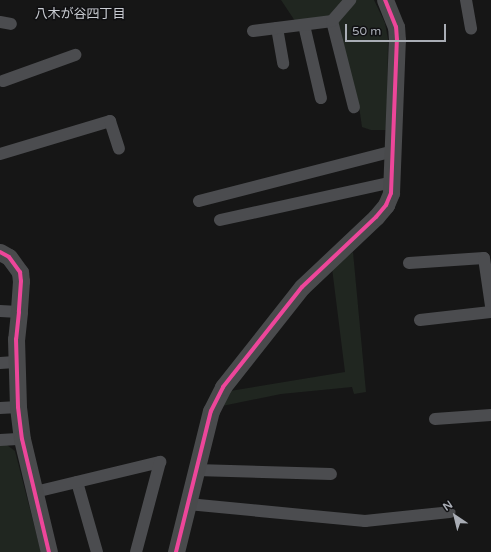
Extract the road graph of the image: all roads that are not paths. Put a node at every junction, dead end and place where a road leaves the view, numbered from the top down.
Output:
1 (350, 0) edge
2 (384, 0) edge
3 (466, 0) edge
4 (332, 21) junction
5 (304, 25) junction
6 (277, 28) junction
7 (471, 29) dead end
8 (253, 31) dead end
9 (75, 55) dead end
10 (283, 63) dead end
11 (3, 81) dead end
12 (321, 98) dead end
13 (354, 107) dead end
14 (119, 149) dead end
15 (394, 151) junction
16 (0, 154) edge
17 (393, 182) junction
18 (199, 201) dead end
19 (220, 220) dead end
20 (0, 252) edge
21 (409, 263) dead end
22 (491, 306) edge
23 (0, 311) edge
24 (19, 312) junction
25 (491, 312) edge
26 (420, 320) dead end
27 (8, 362) edge
28 (18, 407) junction
29 (0, 408) edge
30 (491, 415) edge
31 (435, 419) dead end
32 (22, 439) junction
33 (0, 440) edge
34 (196, 470) junction
35 (331, 474) dead end
36 (77, 482) junction
37 (35, 492) junction
38 (188, 504) junction
39 (450, 512) dead end
40 (48, 552) edge
41 (97, 552) edge
42 (136, 552) edge
43 (176, 552) edge

1 - 4 street
2 - 15 street
3 - 7 street
4 - 5 street
4 - 13 street
5 - 6 street
5 - 12 street
6 - 8 street
6 - 10 street
9 - 11 street
14 - 16 street
15 - 17 street
15 - 18 street
17 - 19 street
17 - 34 street
20 - 24 street
21 - 22 street
23 - 24 street
24 - 27 street
25 - 26 street
27 - 28 street
28 - 29 street
28 - 32 street
30 - 31 street
32 - 33 street
32 - 37 street
34 - 35 street
34 - 38 street
36 - 37 street
36 - 41 street
36 - 42 street
37 - 40 street
38 - 39 street
38 - 43 street

